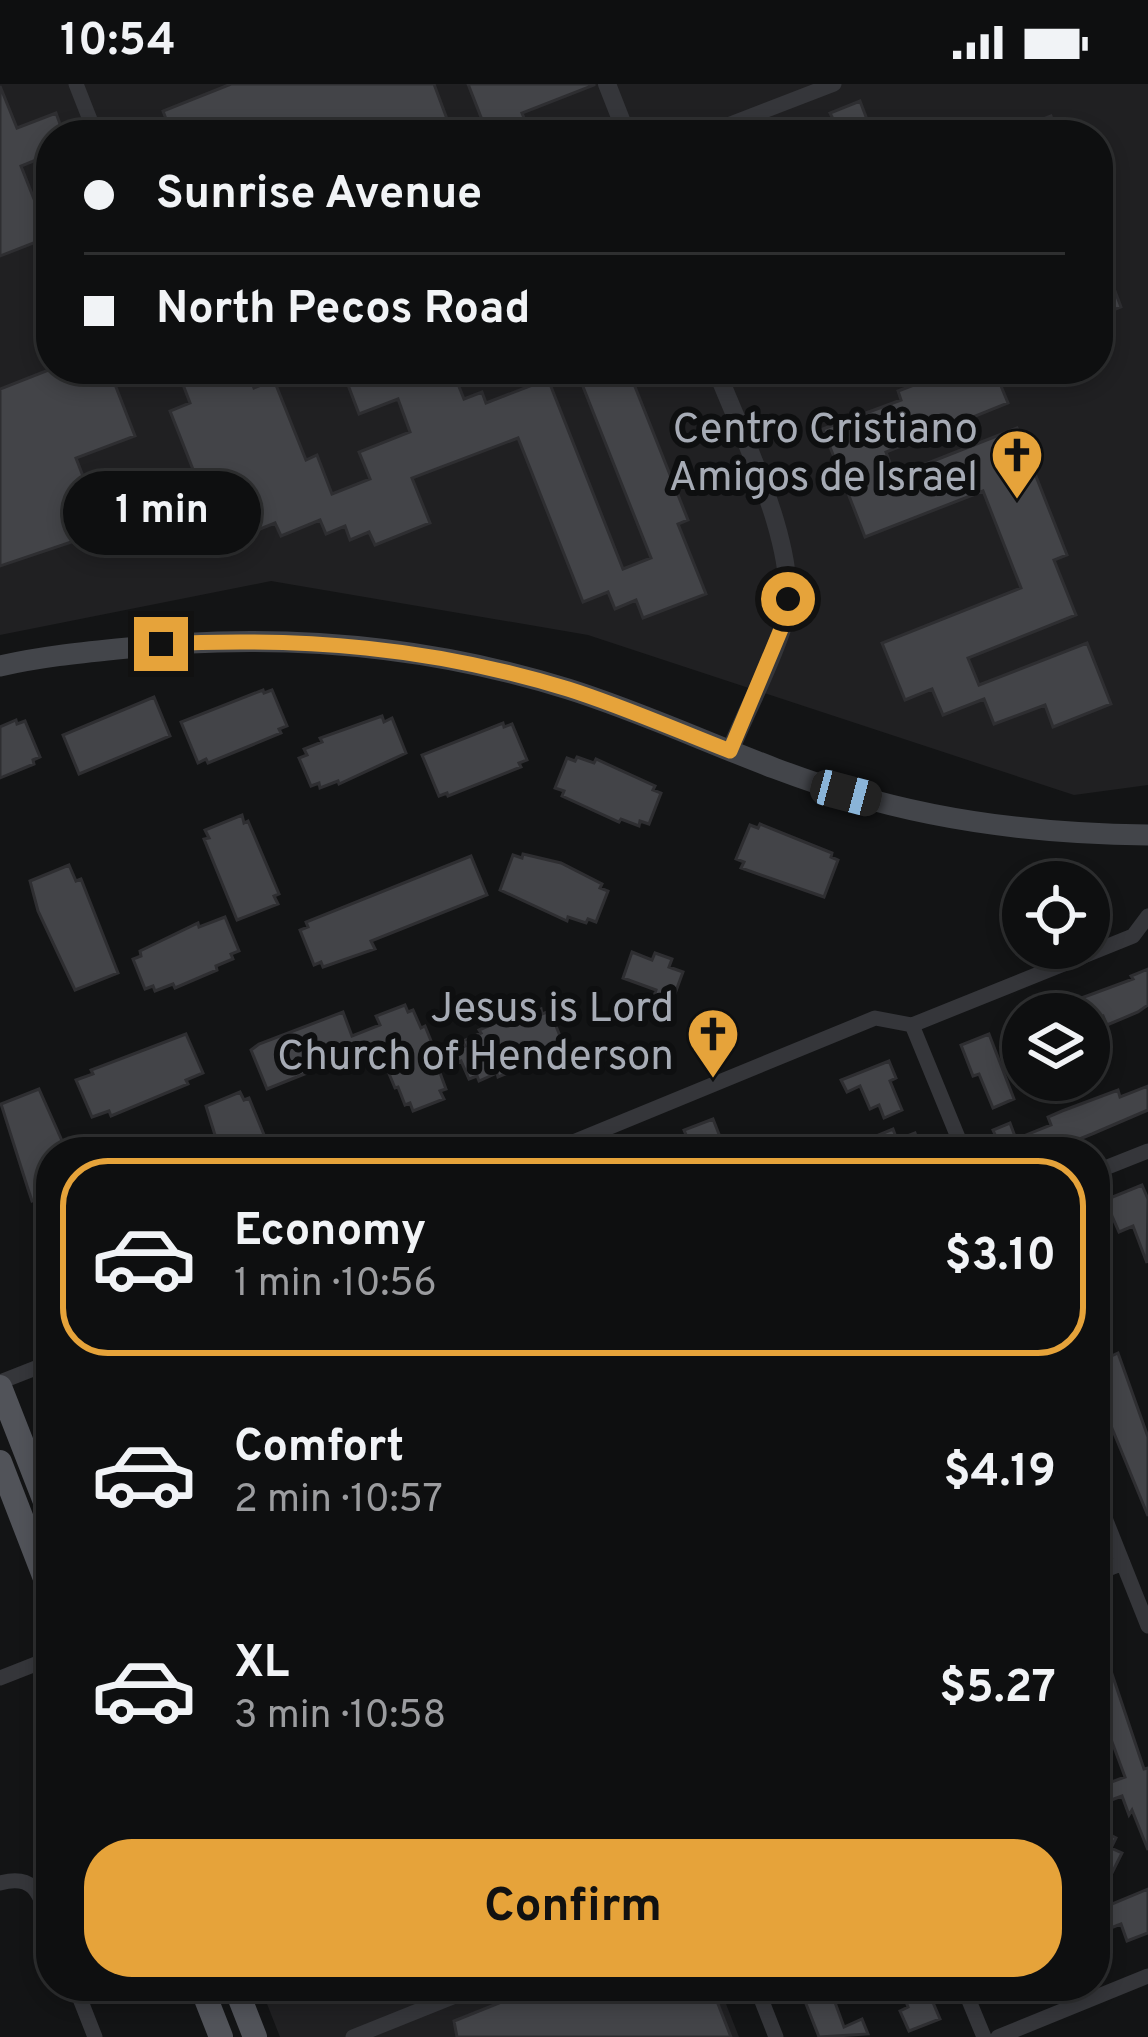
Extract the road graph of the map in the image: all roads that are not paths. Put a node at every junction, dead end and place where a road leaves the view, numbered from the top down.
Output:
1 (76, 84) edge
2 (607, 84) edge
3 (834, 84) edge
4 (90, 120) edge
5 (621, 120) edge
6 (741, 120) edge
7 (722, 384) edge
8 (0, 666) edge
9 (730, 751) junction
10 (1148, 835) edge
11 (1148, 916) edge
12 (912, 1025) junction
13 (585, 1137) edge
14 (958, 1137) edge
15 (1148, 1151) edge
16 (1110, 1166) edge
17 (36, 1369) edge
18 (0, 1385) edge
19 (0, 1462) edge
20 (36, 1478) edge
21 (10, 1515) edge
22 (1110, 1530) edge
23 (1123, 1563) junction
24 (36, 1565) edge
25 (1110, 1568) edge
26 (1148, 1626) edge
27 (36, 1664) edge
28 (0, 1678) edge
29 (0, 1883) edge
30 (36, 1892) edge
31 (1148, 1976) edge
32 (1110, 1991) edge
33 (81, 2001) edge
34 (207, 2001) edge
35 (241, 2001) edge
36 (443, 2001) edge
37 (762, 2001) edge
38 (969, 2001) edge
39 (1087, 2001) edge
40 (95, 2037) edge
41 (221, 2037) edge
42 (255, 2037) edge
43 (353, 2037) edge
44 (776, 2037) edge
45 (984, 2037) edge
46 (998, 2037) edge

1 - 4 street
2 - 5 street
3 - 6 street
7 - 9 street
8 - 9 main road
9 - 10 main road
11 - 12 street
12 - 13 street
12 - 14 street
15 - 16 street
17 - 18 street
18 - 20 main road
19 - 21 main road
21 - 24 main road
22 - 23 street
23 - 25 street
23 - 26 street
27 - 28 street
29 - 30 street
31 - 32 street
33 - 40 street
34 - 41 main road
35 - 42 main road
36 - 43 street
37 - 44 street
38 - 45 street
39 - 46 street

